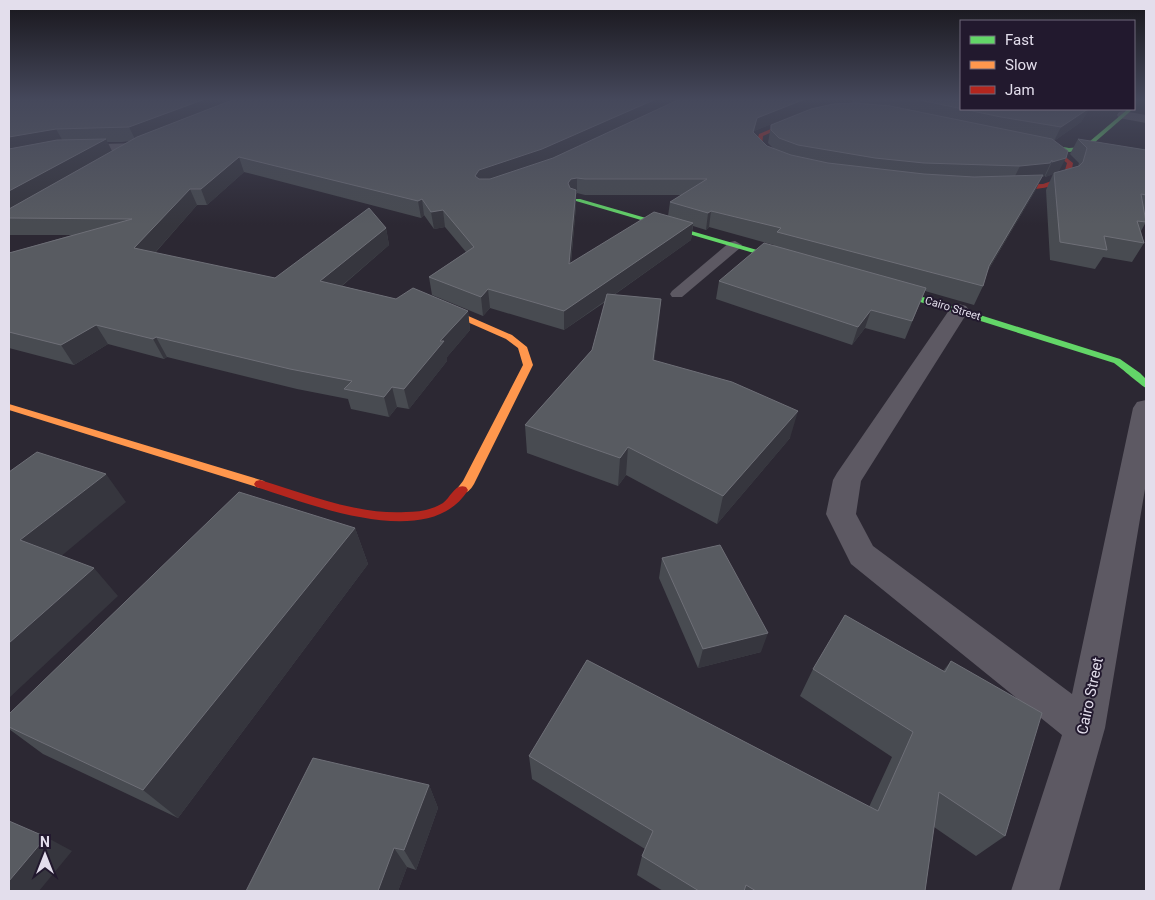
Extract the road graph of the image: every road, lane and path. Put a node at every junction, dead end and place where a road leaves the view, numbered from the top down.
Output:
1 (153, 141) edge
2 (760, 141) edge
3 (1018, 141) edge
4 (1093, 141) edge
5 (138, 147) junction
6 (1051, 148) junction
7 (1084, 149) junction
8 (1102, 152) edge
9 (9, 159) edge
10 (115, 160) edge
11 (798, 165) edge
12 (987, 186) edge
13 (578, 200) edge
14 (735, 245) junction
15 (800, 264) edge
16 (875, 285) edge
17 (677, 294) dead end
18 (423, 299) edge
19 (959, 310) junction
20 (1146, 385) edge
21 (9, 407) edge
22 (1146, 408) edge
23 (1085, 728) junction
24 (1035, 891) edge

1 - 5 street
2 - 11 street
3 - 6 street
4 - 7 street
5 - 9 street
5 - 10 street
6 - 7 street
6 - 12 street
7 - 8 lane
13 - 14 street
14 - 15 street
14 - 17 lane
16 - 19 street, Cairo Street
18 - 21 street
19 - 20 street, Cairo Street
19 - 23 street
22 - 23 street, Cairo Street
23 - 24 street, Cairo Street

